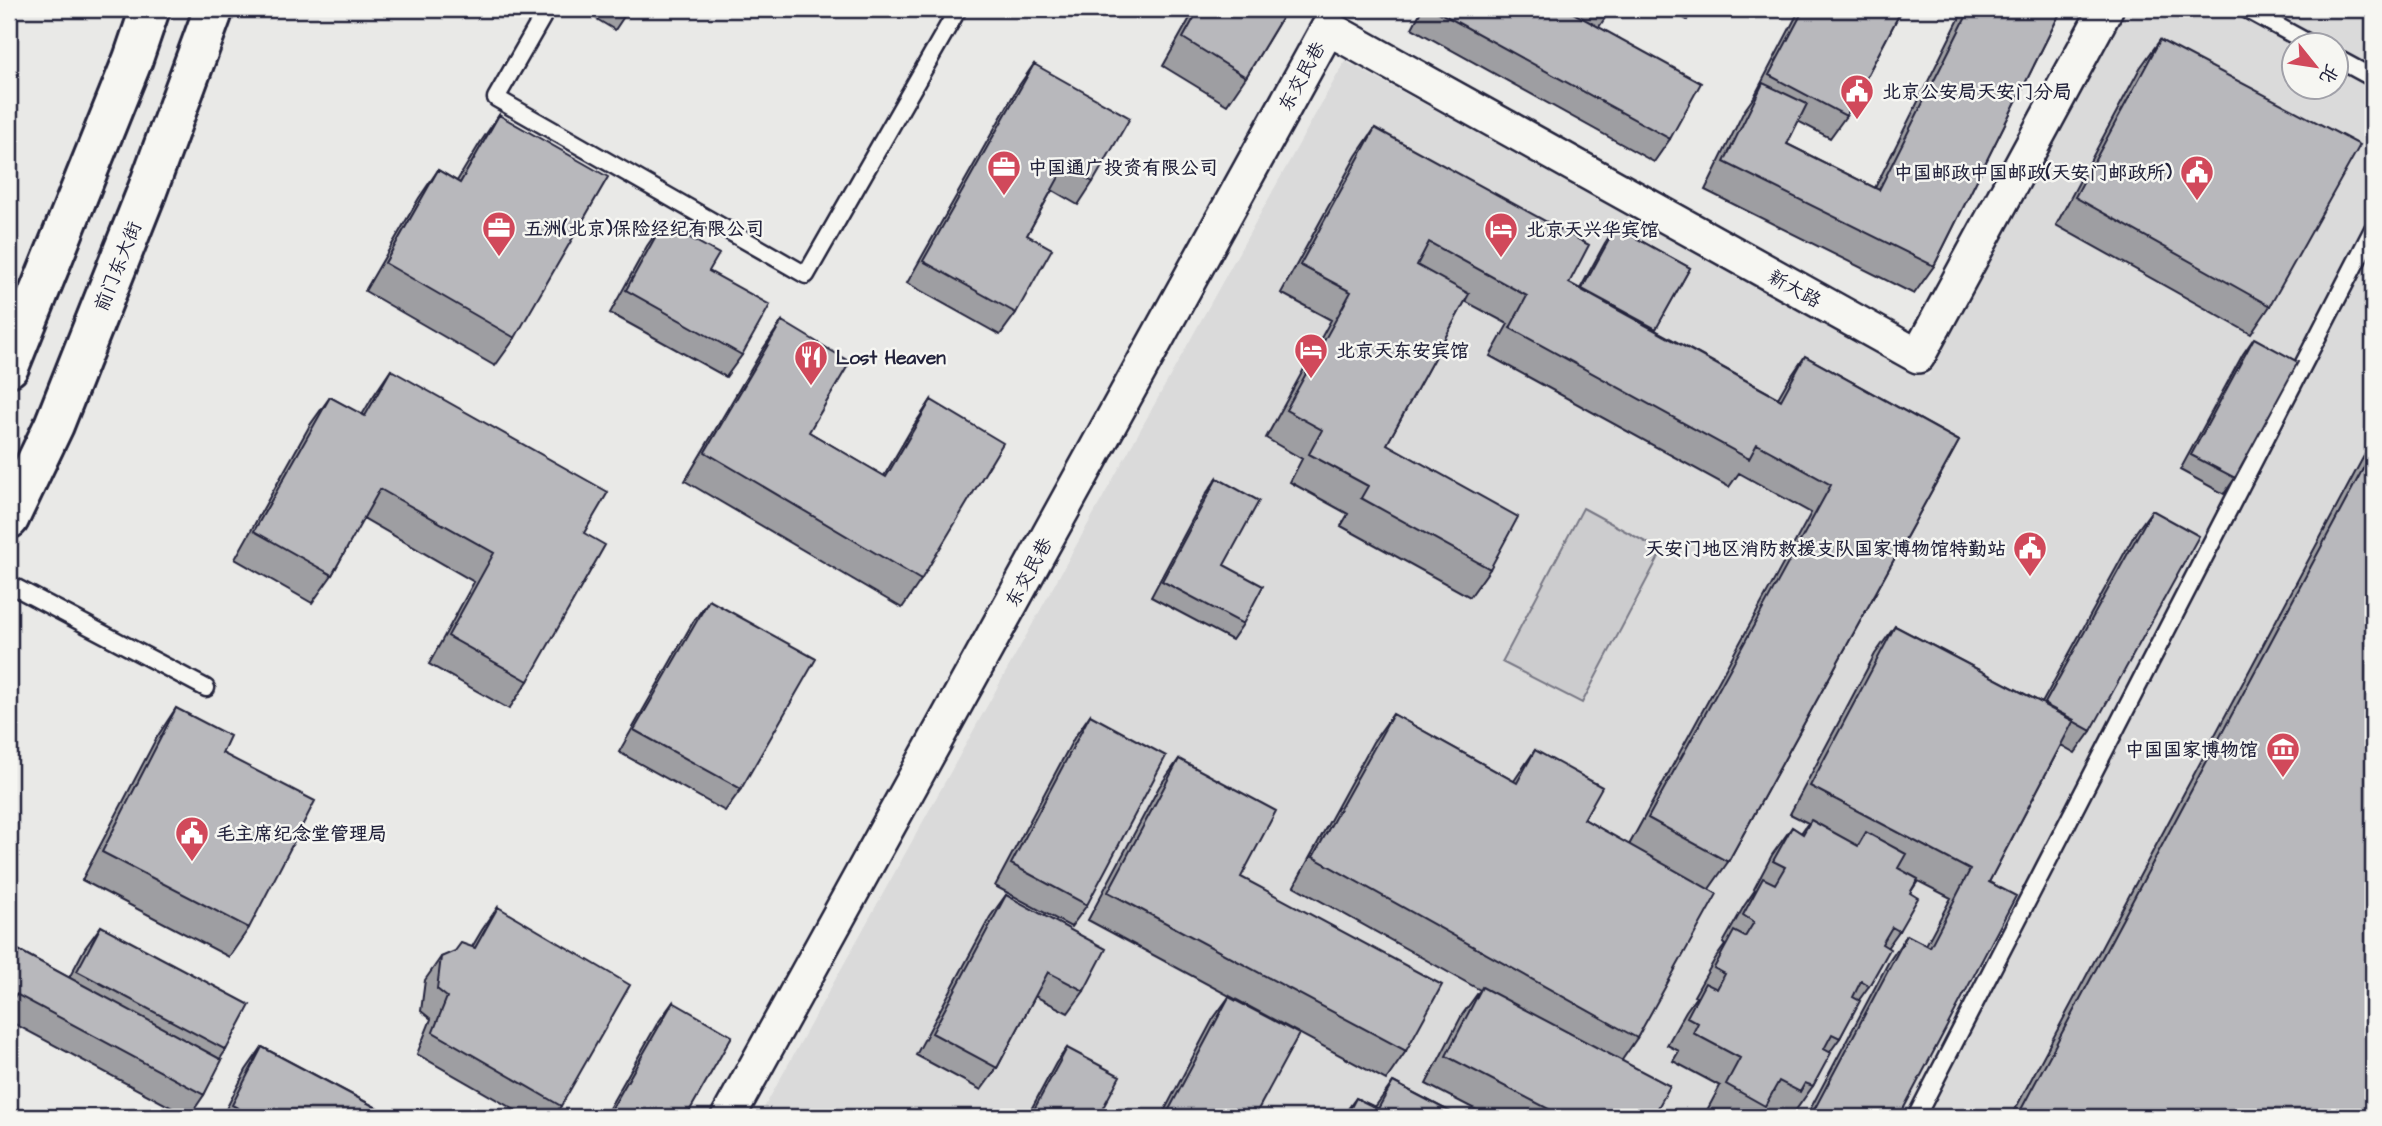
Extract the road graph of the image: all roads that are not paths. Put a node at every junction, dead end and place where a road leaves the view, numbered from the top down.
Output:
1 (150, 9) edge
2 (214, 9) edge
3 (547, 9) edge
4 (958, 9) edge
5 (2106, 9) edge
6 (2246, 9) edge
7 (1328, 28) joint
8 (2288, 32) edge
9 (2350, 66) edge
10 (2373, 78) edge
11 (2373, 229) edge
12 (9, 367) edge
13 (9, 519) edge
14 (9, 584) edge
15 (206, 688) dead end
16 (728, 1117) edge
17 (1916, 1117) edge

1 - 12 main road
2 - 13 main road, 前门东大街
3 - 4 lane
5 - 7 street, 新大路
6 - 8 lane
7 - 16 street, 东交民巷
9 - 10 lane
11 - 17 lane
14 - 15 lane

